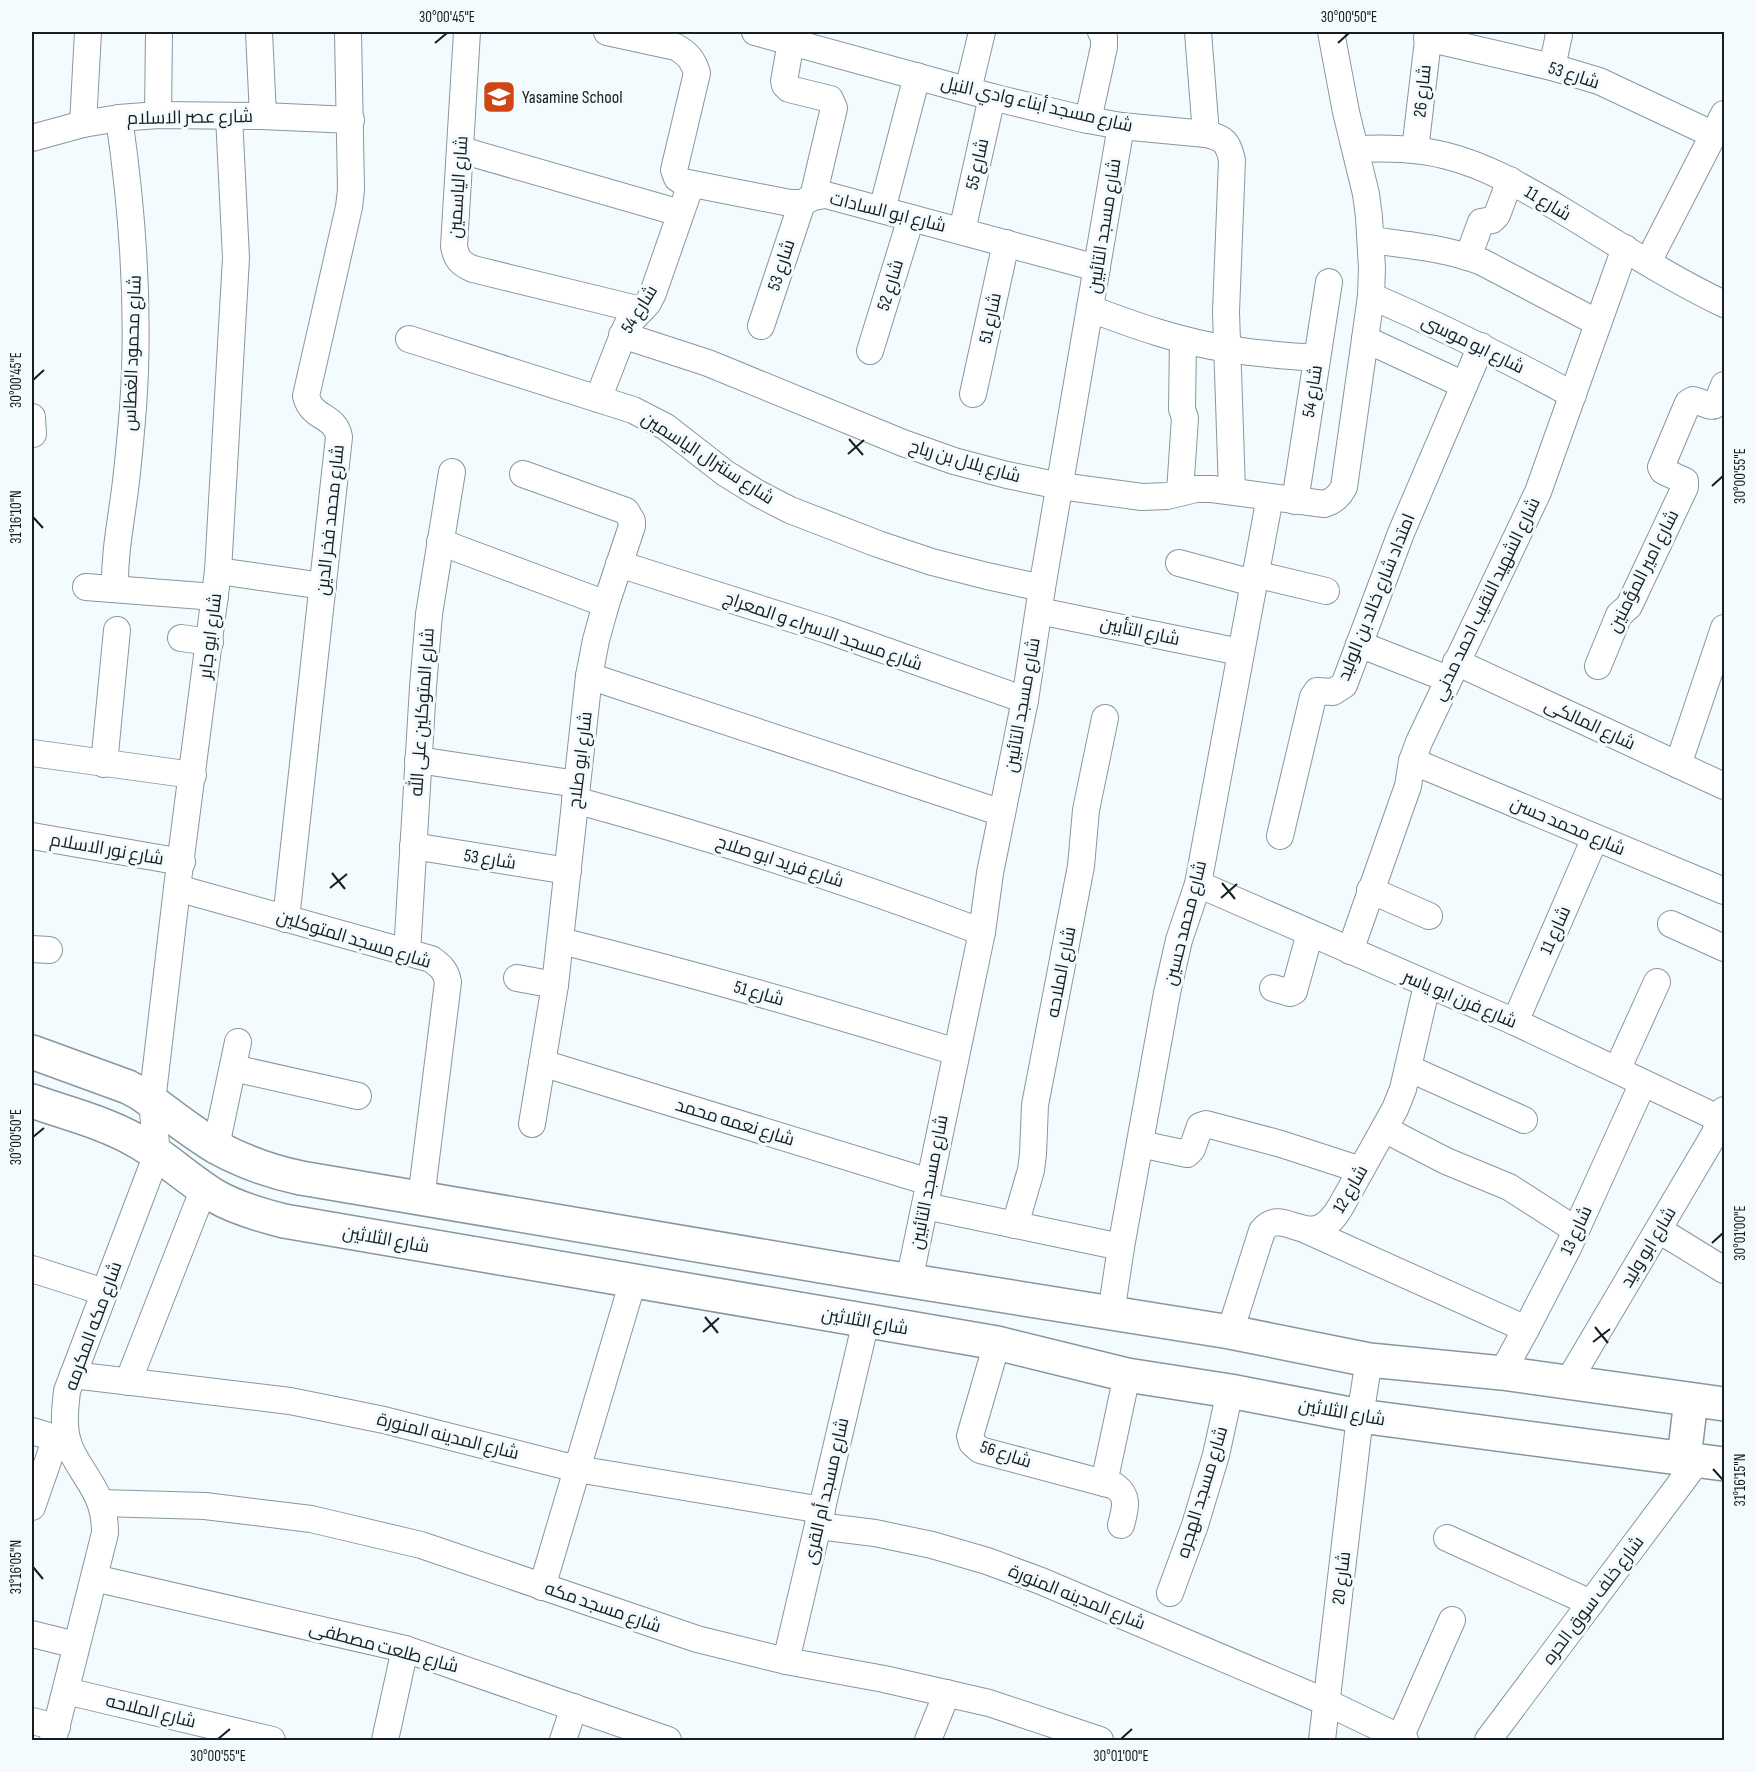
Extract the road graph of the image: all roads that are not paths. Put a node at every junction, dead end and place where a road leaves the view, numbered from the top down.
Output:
1 (88, 32) edge
2 (159, 32) edge
3 (260, 32) edge
4 (348, 32) edge
5 (467, 32) edge
6 (607, 32) edge
7 (755, 32) edge
8 (982, 32) edge
9 (1101, 32) edge
10 (1198, 32) edge
11 (1331, 32) edge
12 (1558, 32) edge
13 (1428, 35) edge
14 (674, 39) edge
15 (791, 42) junction
16 (1552, 67) junction
17 (917, 76) junction
18 (968, 90) junction
19 (992, 97) junction
20 (158, 115) junction
21 (229, 116) junction
22 (263, 116) junction
23 (119, 118) junction
24 (351, 120) junction
25 (1088, 120) junction
26 (83, 124) junction
27 (1719, 124) edge
28 (1121, 126) junction
29 (1206, 134) junction
30 (32, 138) edge
31 (1356, 149) junction
32 (461, 150) junction
33 (1415, 150) junction
34 (1510, 180) junction
35 (691, 184) junction
36 (807, 200) junction
37 (882, 210) junction
38 (680, 213) junction
39 (911, 218) junction
40 (962, 231) junction
41 (1371, 240) junction
42 (1006, 243) junction
43 (1625, 248) junction
44 (1468, 257) junction
45 (1648, 262) junction
46 (1097, 268) junction
47 (1329, 282) dead end
48 (1371, 296) junction
49 (1725, 304) edge
50 (1091, 309) junction
51 (641, 310) junction
52 (1598, 323) junction
53 (761, 326) dead end
54 (622, 335) junction
55 (409, 339) dead end
56 (1365, 339) junction
57 (1183, 340) junction
58 (1481, 346) junction
59 (1227, 349) junction
60 (870, 351) dead end
61 (1317, 358) junction
62 (1464, 385) junction
63 (1725, 385) edge
64 (973, 393) dead end
65 (1573, 395) junction
66 (598, 399) junction
67 (452, 472) dead end
68 (523, 474) dead end
69 (1060, 486) junction
70 (1232, 491) junction
71 (1180, 492) junction
72 (1270, 497) junction
73 (1295, 501) junction
74 (440, 542) junction
75 (1179, 562) dead end
76 (620, 564) junction
77 (218, 571) junction
78 (1254, 578) junction
79 (323, 586) junction
80 (86, 587) dead end
81 (115, 589) junction
82 (1326, 591) dead end
83 (215, 597) junction
84 (1040, 599) junction
85 (606, 604) junction
86 (117, 630) dead end
87 (181, 638) dead end
88 (1723, 641) edge
89 (210, 642) junction
90 (1359, 644) junction
91 (1240, 652) junction
92 (1598, 666) dead end
93 (1452, 671) junction
94 (589, 676) junction
95 (1025, 700) junction
96 (1105, 718) dead end
97 (32, 753) edge
98 (418, 760) junction
99 (1412, 761) junction
100 (104, 764) junction
101 (1678, 765) junction
102 (193, 776) junction
103 (1725, 786) edge
104 (576, 792) junction
105 (1002, 813) junction
106 (32, 836) edge
107 (1280, 836) dead end
108 (1595, 838) junction
109 (413, 846) junction
110 (182, 862) junction
111 (568, 871) junction
112 (1198, 884) junction
113 (177, 888) junction
114 (1370, 890) junction
115 (1725, 891) edge
116 (1429, 916) dead end
117 (286, 919) junction
118 (1671, 924) dead end
119 (982, 932) junction
120 (1310, 933) junction
121 (561, 941) junction
122 (1725, 948) edge
123 (1350, 951) junction
124 (408, 953) junction
125 (517, 978) dead end
126 (1657, 982) dead end
127 (555, 985) junction
128 (1427, 985) junction
129 (1273, 988) dead end
130 (1515, 1022) junction
131 (238, 1042) dead end
132 (32, 1052) edge
133 (956, 1052) junction
134 (542, 1063) junction
135 (233, 1068) junction
136 (1408, 1068) junction
137 (1617, 1070) junction
138 (1643, 1083) junction
139 (358, 1096) dead end
140 (32, 1101) edge
141 (152, 1102) junction
142 (1524, 1120) dead end
143 (532, 1124) dead end
144 (1721, 1126) edge
145 (1384, 1128) junction
146 (1140, 1144) junction
147 (216, 1146) junction
148 (157, 1154) junction
149 (1360, 1170) junction
150 (204, 1188) junction
151 (927, 1194) junction
152 (421, 1199) junction
153 (1015, 1225) junction
154 (1576, 1230) junction
155 (1659, 1230) junction
156 (1308, 1231) junction
157 (1121, 1247) junction
158 (32, 1269) edge
159 (1725, 1270) edge
160 (874, 1275) junction
161 (633, 1281) junction
162 (909, 1281) junction
163 (104, 1292) junction
164 (1111, 1314) junction
165 (866, 1321) junction
166 (1526, 1329) junction
167 (1230, 1332) junction
168 (997, 1343) junction
169 (1369, 1360) junction
170 (1502, 1373) junction
171 (73, 1375) junction
172 (1128, 1375) junction
173 (128, 1382) junction
174 (1568, 1383) junction
175 (1230, 1391) junction
176 (1691, 1400) junction
177 (1725, 1404) edge
178 (1360, 1416) junction
179 (32, 1431) edge
180 (62, 1440) junction
181 (1702, 1461) edge
182 (578, 1469) junction
183 (1104, 1483) junction
184 (101, 1503) junction
185 (32, 1507) edge
186 (820, 1518) junction
187 (1121, 1525) dead end
188 (1447, 1538) dead end
189 (94, 1578) junction
190 (542, 1587) junction
191 (1170, 1593) dead end
192 (1591, 1603) junction
193 (1452, 1620) dead end
194 (32, 1634) edge
195 (76, 1645) junction
196 (405, 1649) junction
197 (786, 1661) junction
198 (66, 1690) junction
199 (947, 1693) junction
200 (1326, 1702) junction
201 (574, 1707) junction
202 (32, 1721) edge
203 (55, 1734) edge
204 (1403, 1739) edge
205 (272, 1740) edge
206 (385, 1740) edge
207 (563, 1740) edge
208 (668, 1740) edge
209 (928, 1740) edge
210 (1100, 1740) edge
211 (1322, 1740) edge
212 (1488, 1740) edge

1 - 26 street
2 - 20 street
3 - 22 street
4 - 24 street, شارع محمد فخر الدين
5 - 32 street, شارع الياسمين
6 - 14 street
7 - 15 street, شارع مسجد أبناء وادي النيل
8 - 18 street
9 - 25 street
10 - 29 street
11 - 31 street
12 - 16 street
13 - 16 street, شارع 53
13 - 33 street, شارع 26
14 - 35 street
15 - 17 street, شارع مسجد أبناء وادي النيل
15 - 36 street, شارع 53
16 - 27 street, شارع 53
17 - 18 street, شارع مسجد أبناء وادي النيل
17 - 37 street
18 - 19 street, شارع مسجد أبناء وادي النيل
19 - 25 street, شارع مسجد أبناء وادي النيل
19 - 40 street, شارع 55
20 - 21 street, شارع عصر الاسلام
20 - 23 street, شارع عصر الاسلام
21 - 22 street, شارع عصر الاسلام
21 - 77 street, شارع ابو جابر
22 - 24 street, شارع عصر الاسلام
23 - 26 street, شارع عصر الاسلام
23 - 81 street, شارع محمود الغطاس
24 - 79 street, شارع محمد فخر الدين
25 - 28 street, شارع مسجد أبناء وادي النيل
26 - 30 street, شارع عصر الاسلام
27 - 45 street
28 - 29 street, شارع مسجد أبناء وادي النيل
28 - 46 street, شارع مسجد التائبين
29 - 59 street, شارع مسجد أبناء وادي النيل
31 - 33 street, شارع 11
31 - 41 street
32 - 38 street
32 - 51 street, شارع الياسمين
33 - 34 street, شارع 11
34 - 43 street, شارع 11
34 - 44 street
35 - 36 street, شارع ابو السادات
35 - 38 street, شارع 54
36 - 37 street, شارع ابو السادات
36 - 53 street, شارع 53
37 - 39 street, شارع ابو السادات
38 - 51 street, شارع 54
39 - 40 street, شارع ابو السادات
39 - 60 street, شارع 52
40 - 42 street, شارع ابو السادات
41 - 44 street
41 - 48 street
42 - 46 street, شارع ابو السادات
42 - 64 street, شارع 51
43 - 45 street, شارع 11
43 - 52 street, شارع الشهيد النقيب احمد مدني
44 - 52 street
45 - 49 street, شارع 11
46 - 50 street, شارع مسجد التائبين
47 - 61 street, شارع 54
48 - 56 street
48 - 58 street, شارع ابو موسى
50 - 57 street
50 - 69 street, شارع مسجد التائبين
51 - 54 street, شارع 54
52 - 65 street, شارع الشهيد النقيب احمد مدني
54 - 66 street, شارع 54
54 - 69 street, شارع بلال بن رباح
55 - 66 street, شارع سنترال الياسمين
56 - 62 street
56 - 73 street, شارع بلال بن رباح
57 - 59 street
57 - 71 street
58 - 62 street, امتداد شارع خالد بن الوليد
58 - 65 street, شارع ابو موسى
59 - 61 street
59 - 70 street, شارع مسجد أبناء وادي النيل
61 - 73 street, شارع 54
62 - 90 street, امتداد شارع خالد بن الوليد
63 - 92 street, شارع امير المؤمنين
65 - 93 street, شارع الشهيد النقيب احمد مدني
66 - 84 street, شارع سنترال الياسمين
67 - 74 street, شارع المتوكلين على الله
68 - 76 street, شارع ابو صلاح
69 - 71 street, شارع بلال بن رباح
69 - 84 street, شارع مسجد التائبين
70 - 71 street, شارع بلال بن رباح
70 - 72 street, شارع بلال بن رباح
72 - 73 street, شارع بلال بن رباح
72 - 78 street, شارع محمد حسين
74 - 85 street
74 - 98 street, شارع المتوكلين على الله
75 - 78 street
76 - 85 street, شارع ابو صلاح
76 - 95 street, شارع مسجد الاسراء و المعراج
77 - 79 street
77 - 83 street, شارع ابو جابر
78 - 82 street
78 - 91 street, شارع محمد حسين
79 - 117 street, شارع محمد فخر الدين
80 - 81 street
81 - 83 street
83 - 89 street, شارع ابو جابر
84 - 91 street, شارع التأبين
84 - 95 street, شارع مسجد التائبين
85 - 94 street, شارع ابو صلاح
86 - 100 street
87 - 89 street
88 - 101 street
89 - 102 street, شارع ابو جابر
90 - 93 street, شارع المالكى
90 - 107 street, امتداد شارع خالد بن الوليد
91 - 112 street, شارع محمد حسين
93 - 99 street, شارع الشهيد النقيب احمد مدني
93 - 101 street, شارع المالكى
94 - 104 street, شارع ابو صلاح
94 - 105 street
95 - 105 street, شارع مسجد التائبين
96 - 153 street, شارع الملاحه
97 - 100 street
98 - 104 street, شارع فريد ابو صلاح
98 - 109 street, شارع المتوكلين على الله
99 - 108 street, شارع محمد حسن
99 - 114 street, شارع الشهيد النقيب احمد مدني
100 - 102 street
101 - 103 street, شارع المالكى
102 - 110 street, شارع ابو جابر
104 - 111 street, شارع ابو صلاح
104 - 119 street, شارع فريد ابو صلاح
105 - 119 street, شارع مسجد التائبين
106 - 110 street, شارع نور الاسلام
108 - 115 street, شارع محمد حسن
108 - 130 street, شارع 11
109 - 111 street, شارع 53
109 - 124 street, شارع المتوكلين على الله
110 - 113 street, شارع ابو جابر
111 - 121 street, شارع ابو صلاح
112 - 120 street, شارع فرن ابو ياسر
112 - 146 street, شارع محمد حسين
113 - 117 street, شارع مسجد المتوكلين
113 - 141 street, شارع ابو جابر
114 - 116 street
114 - 123 street, شارع الشهيد النقيب احمد مدني
117 - 124 street, شارع مسجد المتوكلين
118 - 122 street
119 - 133 street, شارع مسجد التائبين
120 - 123 street, شارع فرن ابو ياسر
120 - 129 street
121 - 127 street, شارع ابو صلاح
121 - 133 street, شارع 51
123 - 128 street, شارع فرن ابو ياسر
124 - 152 street, شارع مسجد المتوكلين
125 - 127 street
126 - 137 street
127 - 134 street, شارع ابو صلاح
128 - 130 street, شارع فرن ابو ياسر
128 - 136 street, شارع 12
130 - 137 street, شارع فرن ابو ياسر
131 - 135 street
132 - 141 street
133 - 151 street, شارع مسجد التائبين
134 - 143 street, شارع ابو صلاح
134 - 151 street, شارع نعمه محمد
135 - 139 street
135 - 147 street
136 - 142 street
136 - 145 street, شارع 12
137 - 138 street, شارع فرن ابو ياسر
138 - 144 street, شارع فرن ابو ياسر
138 - 154 street, شارع 13
140 - 148 street, شارع الثلاثين
141 - 147 street
141 - 148 street, شارع ابو جابر
144 - 155 street, شارع ابو وليد
145 - 149 street, شارع 12
145 - 154 street
146 - 149 street
146 - 157 street, شارع محمد حسين
147 - 152 street
148 - 150 street, شارع الثلاثين
148 - 163 street, شارع مكه المكرمه
149 - 156 street, شارع 12
150 - 161 street, شارع الثلاثين
150 - 173 street
151 - 153 street, شارع نعمه محمد
151 - 162 street, شارع مسجد التائبين
152 - 160 street
153 - 157 street, شارع نعمه محمد
154 - 166 street, شارع 13
155 - 159 street
155 - 174 street, شارع ابو وليد
156 - 166 street
156 - 167 street
157 - 164 street, شارع محمد حسين
158 - 163 street
160 - 162 street
160 - 165 street
161 - 165 street, شارع الثلاثين
161 - 182 street
162 - 164 street
163 - 171 street, شارع مكه المكرمه
164 - 167 street
165 - 168 street, شارع الثلاثين
165 - 186 street, شارع مسجد أم القرى
166 - 170 street, شارع 13
167 - 169 street
168 - 172 street, شارع الثلاثين
168 - 183 street, شارع 56
169 - 170 street
169 - 178 street, شارع 20
170 - 174 street
171 - 173 street, شارع المدينه المنورة
171 - 180 street, شارع مكه المكرمه
172 - 175 street, شارع الثلاثين
172 - 183 street
173 - 182 street, شارع المدينه المنورة
174 - 176 street
175 - 178 street, شارع الثلاثين
175 - 191 street, شارع مسجد الهجره
176 - 177 street
176 - 181 street
178 - 181 street, شارع الثلاثين
178 - 200 street, شارع 20
179 - 180 street
180 - 184 street, شارع مكه المكرمه
180 - 185 street
181 - 192 street, شارع خلف سوق الحره
182 - 186 street, شارع المدينه المنورة
182 - 190 street
183 - 187 street, شارع 56
184 - 189 street, شارع مكه المكرمه
184 - 190 street, شارع مسجد مكه
186 - 197 street, شارع مسجد أم القرى
186 - 200 street, شارع المدينه المنورة
188 - 192 street
189 - 195 street, شارع مكه المكرمه
189 - 196 street, شارع طلعت مصطفى
190 - 197 street, شارع مسجد مكه
192 - 212 street, شارع خلف سوق الحره
193 - 204 street
194 - 195 street
195 - 198 street, شارع مكه المكرمه
196 - 201 street, شارع طلعت مصطفى
196 - 206 street
197 - 199 street, شارع مسجد مكه
198 - 203 street, شارع مكه المكرمه
198 - 205 street, شارع الملاحه
199 - 209 street
199 - 210 street, شارع مسجد مكه
200 - 204 street, شارع المدينه المنورة
200 - 211 street, شارع 20
201 - 207 street
201 - 208 street, شارع طلعت مصطفى
202 - 203 street

